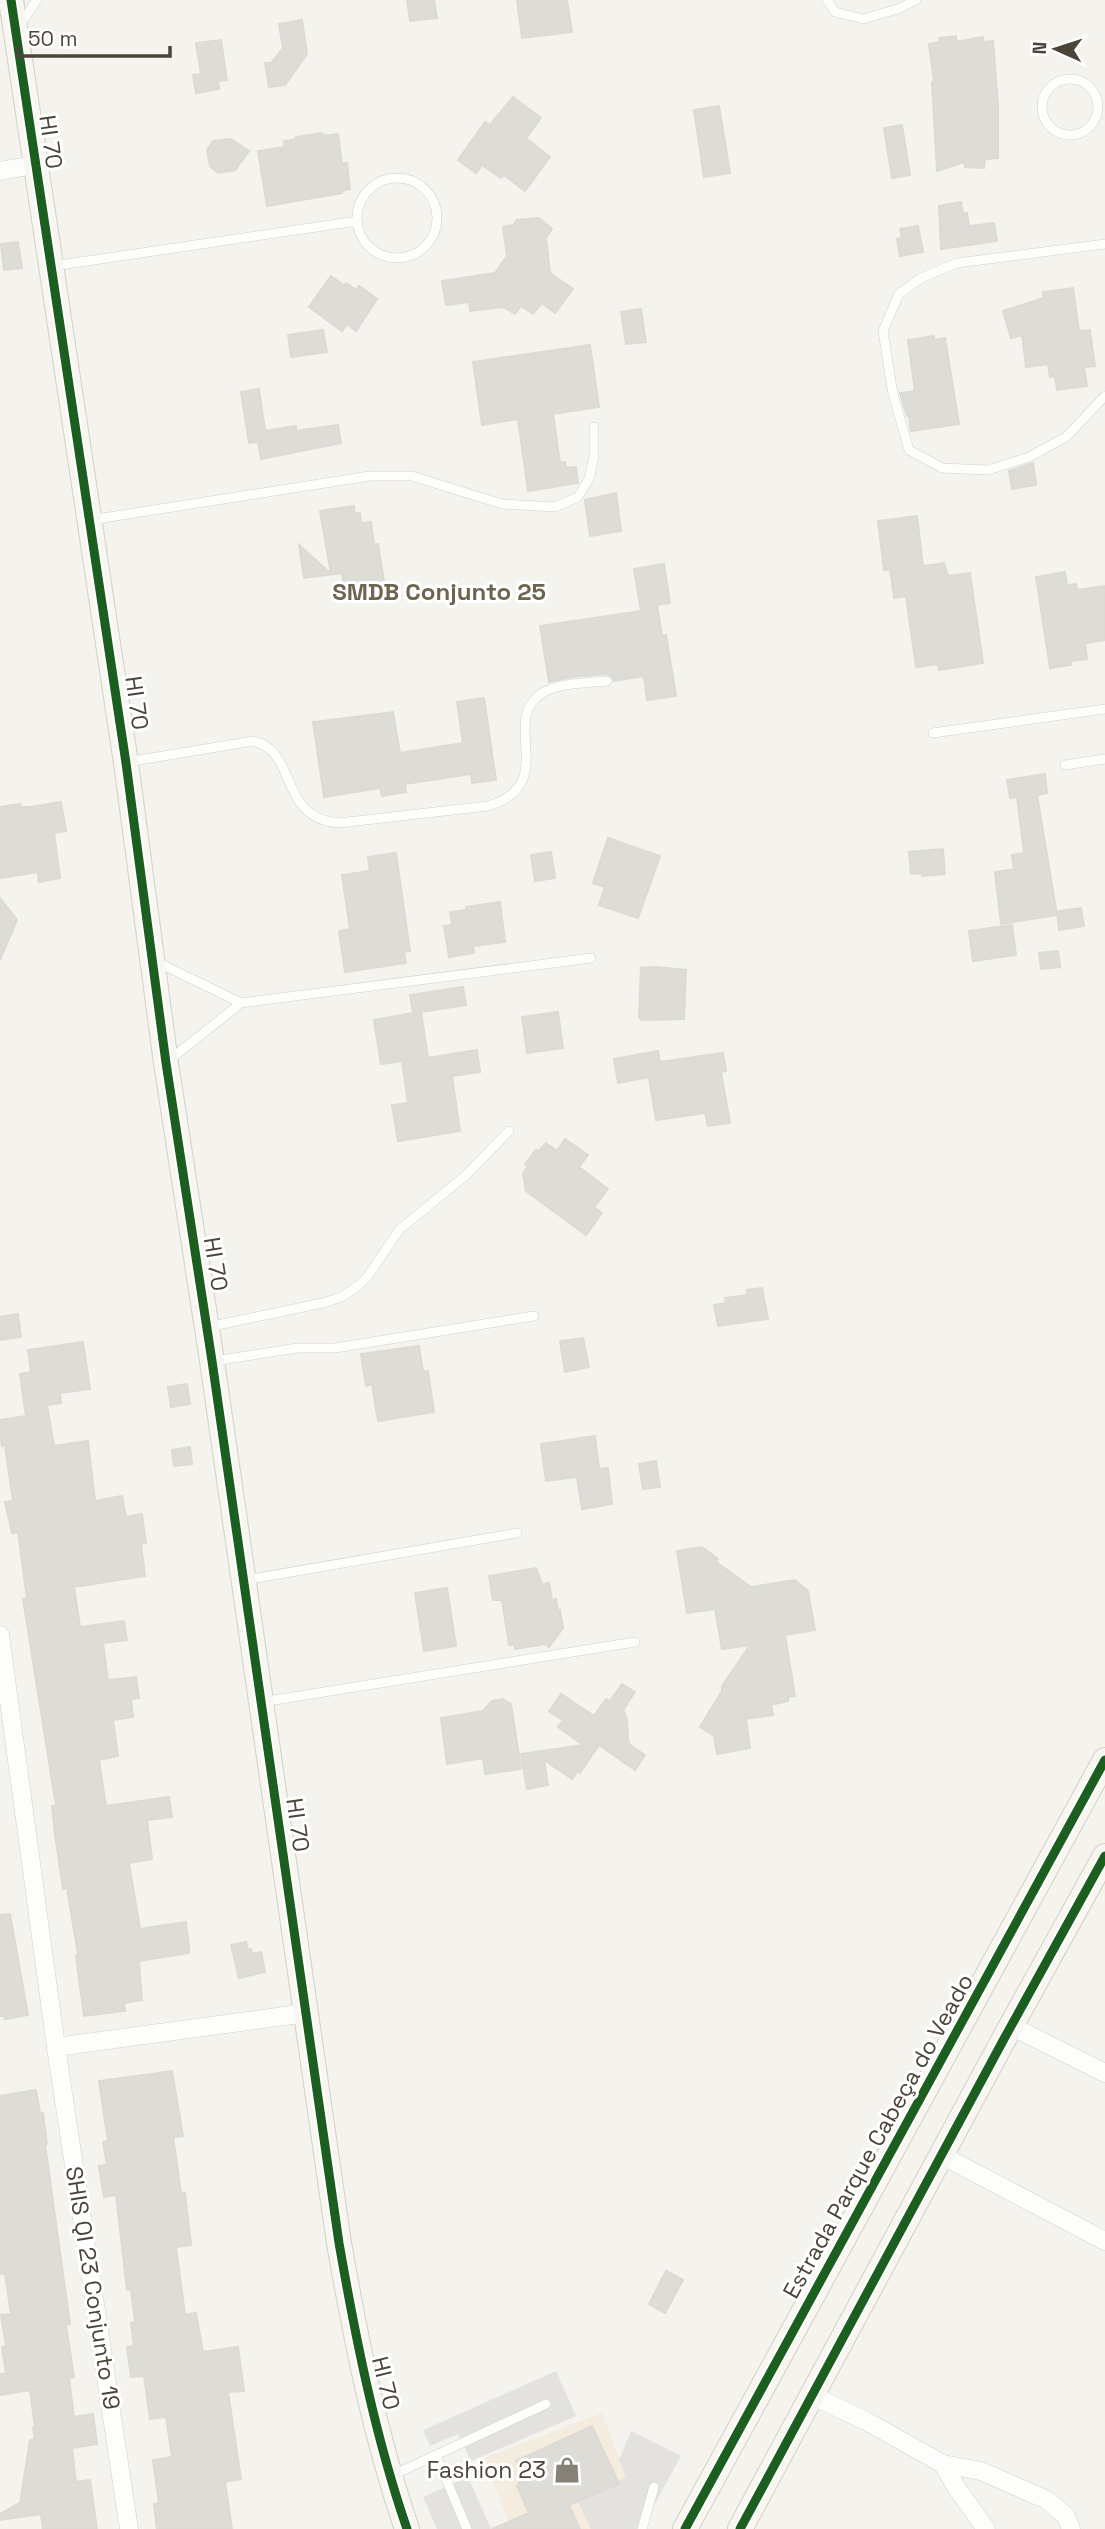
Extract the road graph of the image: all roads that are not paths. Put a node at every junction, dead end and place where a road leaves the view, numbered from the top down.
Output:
1 (11, 0) edge
2 (37, 0) edge
3 (827, 0) edge
4 (916, 0) edge
5 (15, 30) junction
6 (1101, 114) edge
7 (34, 165) junction
8 (0, 170) edge
9 (357, 221) junction
10 (1105, 244) edge
11 (51, 267) junction
12 (1105, 396) edge
13 (594, 427) dead end
14 (90, 520) junction
15 (607, 681) dead end
16 (1105, 709) edge
17 (933, 733) dead end
18 (1105, 759) edge
19 (126, 762) junction
20 (1065, 765) dead end
21 (591, 958) dead end
22 (152, 960) junction
23 (242, 1003) junction
24 (166, 1063) junction
25 (509, 1131) dead end
26 (534, 1316) dead end
27 (206, 1327) junction
28 (212, 1361) junction
29 (517, 1533) dead end
30 (243, 1580) junction
31 (0, 1635) edge
32 (635, 1642) dead end
33 (261, 1703) junction
34 (1105, 1760) edge
35 (1105, 1856) edge
36 (307, 2013) junction
37 (1011, 2026) junction
38 (56, 2047) junction
39 (1105, 2073) edge
40 (941, 2155) junction
41 (1105, 2241) edge
42 (813, 2396) junction
43 (546, 2404) dead end
44 (436, 2455) junction
45 (943, 2464) junction
46 (389, 2476) junction
47 (654, 2487) dead end
48 (129, 2529) edge
49 (407, 2529) edge
50 (467, 2529) edge
51 (642, 2529) edge
52 (685, 2529) edge
53 (740, 2529) edge
54 (986, 2529) edge
55 (1070, 2529) edge

1 - 5 street, HI 70
2 - 5 lane
3 - 4 lane
5 - 7 street, HI 70
6 - 6 lane
7 - 8 street
7 - 11 street, HI 70
9 - 9 lane
9 - 11 lane
10 - 12 lane
11 - 14 street, HI 70
13 - 14 lane
14 - 19 street, HI 70
15 - 19 lane
16 - 17 lane
18 - 20 lane
19 - 22 street, HI 70
21 - 23 lane
22 - 23 lane
22 - 24 street, HI 70
23 - 24 lane
24 - 27 street, HI 70
25 - 27 lane
26 - 28 lane
27 - 28 street, HI 70
28 - 30 street, HI 70
29 - 30 lane
30 - 33 street, HI 70
31 - 38 street, SHIS QI 23 Conjunto 19
32 - 33 lane
33 - 36 street, HI 70
34 - 52 street, Estrada Parque Cabeça do Veado
35 - 37 street
36 - 38 street
36 - 46 street, HI 70
37 - 39 street
37 - 40 street
38 - 48 street, SHIS QI 23 Conjunto 19
40 - 41 street
40 - 42 street
42 - 45 street
42 - 53 street
43 - 44 lane
44 - 46 lane
44 - 50 lane
45 - 54 street
45 - 55 street
46 - 49 street, HI 70
47 - 51 lane

